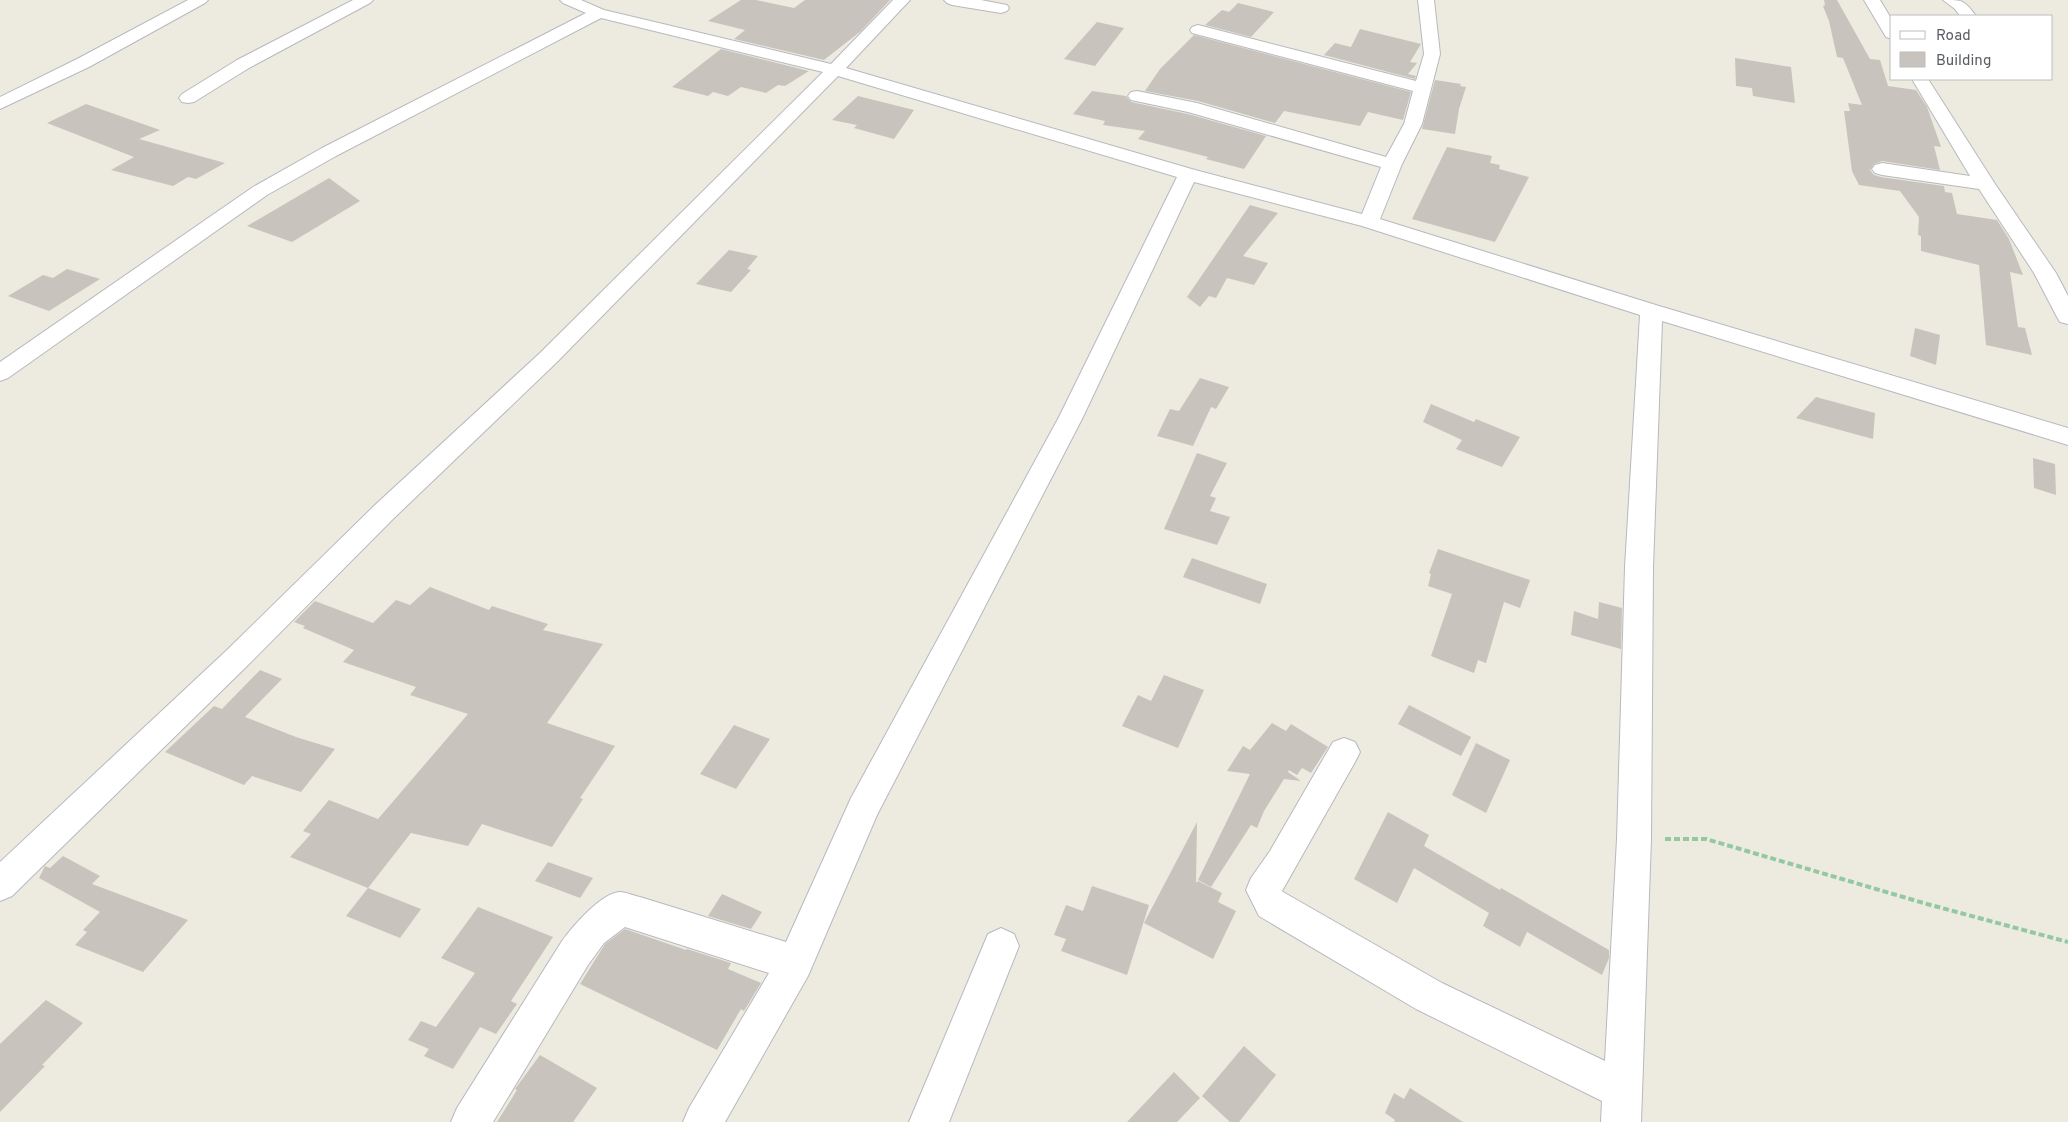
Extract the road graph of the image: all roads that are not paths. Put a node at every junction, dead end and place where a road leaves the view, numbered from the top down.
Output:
1 (200, 0) edge
2 (365, 0) edge
3 (568, 0) edge
4 (902, 0) edge
5 (952, 0) edge
6 (1423, 0) edge
7 (1872, 0) edge
8 (1952, 0) edge
9 (1001, 8) dead end
10 (598, 13) junction
11 (1967, 15) edge
12 (1198, 30) dead end
13 (1890, 31) edge
14 (835, 70) junction
15 (1921, 80) edge
16 (1423, 88) junction
17 (1137, 96) dead end
18 (188, 98) dead end
19 (0, 104) edge
20 (1392, 164) junction
21 (1882, 169) dead end
22 (1188, 174) junction
23 (1985, 184) junction
24 (1370, 222) junction
25 (1651, 311) junction
26 (2068, 318) edge
27 (0, 373) edge
28 (2068, 436) edge
29 (1344, 752) dead end
30 (0, 885) edge
31 (1001, 946) dead end
32 (795, 964) junction
33 (1622, 1106) edge
34 (471, 1122) edge
35 (703, 1122) edge
36 (929, 1122) edge

1 - 19 street
2 - 18 street
3 - 10 street
4 - 14 street
5 - 9 street
6 - 16 street
7 - 13 street
8 - 11 street
10 - 14 street
10 - 27 street
12 - 16 street
14 - 22 street
14 - 30 street
15 - 23 street
16 - 20 street
17 - 20 street
20 - 24 street
21 - 23 street
22 - 24 street
22 - 32 street
23 - 26 street
24 - 25 street
25 - 28 street
25 - 33 street
29 - 33 street
31 - 36 street
32 - 34 street
32 - 35 street

